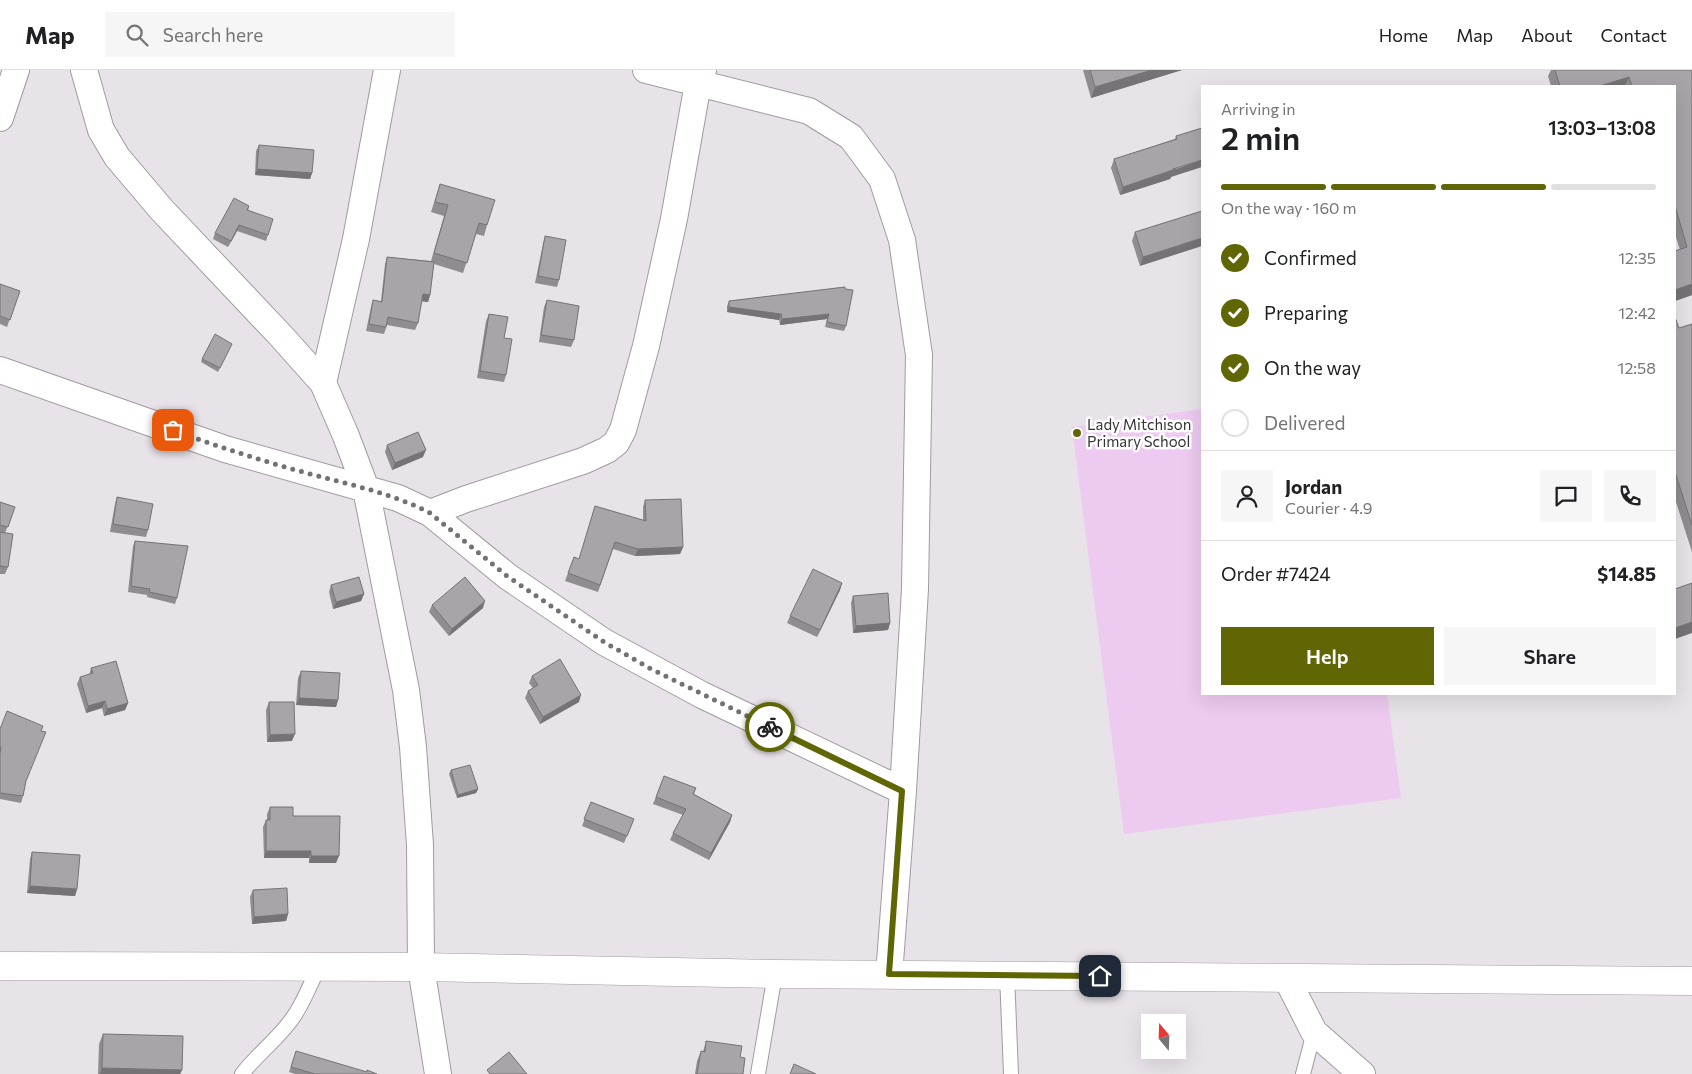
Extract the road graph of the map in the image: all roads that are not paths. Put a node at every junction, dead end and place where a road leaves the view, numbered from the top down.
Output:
1 (16, 70) edge
2 (84, 70) edge
3 (387, 70) edge
4 (646, 70) edge
5 (701, 77) edge
6 (0, 118) edge
7 (0, 370) edge
8 (323, 383) junction
9 (366, 489) junction
10 (430, 513) junction
11 (902, 791) junction
12 (0, 966) edge
13 (421, 967) junction
14 (318, 968) junction
15 (776, 974) junction
16 (889, 974) junction
17 (1007, 974) junction
18 (1287, 979) junction
19 (1692, 981) edge
20 (1314, 1032) junction
21 (242, 1074) edge
22 (438, 1074) edge
23 (758, 1074) edge
24 (1011, 1074) edge
25 (1303, 1074) edge
26 (1362, 1074) edge

1 - 6 street
2 - 8 street
3 - 8 street
4 - 5 street
5 - 10 street
5 - 11 street
7 - 9 street
8 - 9 street
9 - 10 street
9 - 13 street
10 - 11 street
11 - 16 street
12 - 14 main road
13 - 14 main road
13 - 15 main road
13 - 22 street
14 - 21 lane
15 - 16 main road
15 - 23 lane
16 - 17 main road
17 - 18 main road
17 - 24 lane
18 - 19 main road
18 - 20 street
20 - 25 lane
20 - 26 street

